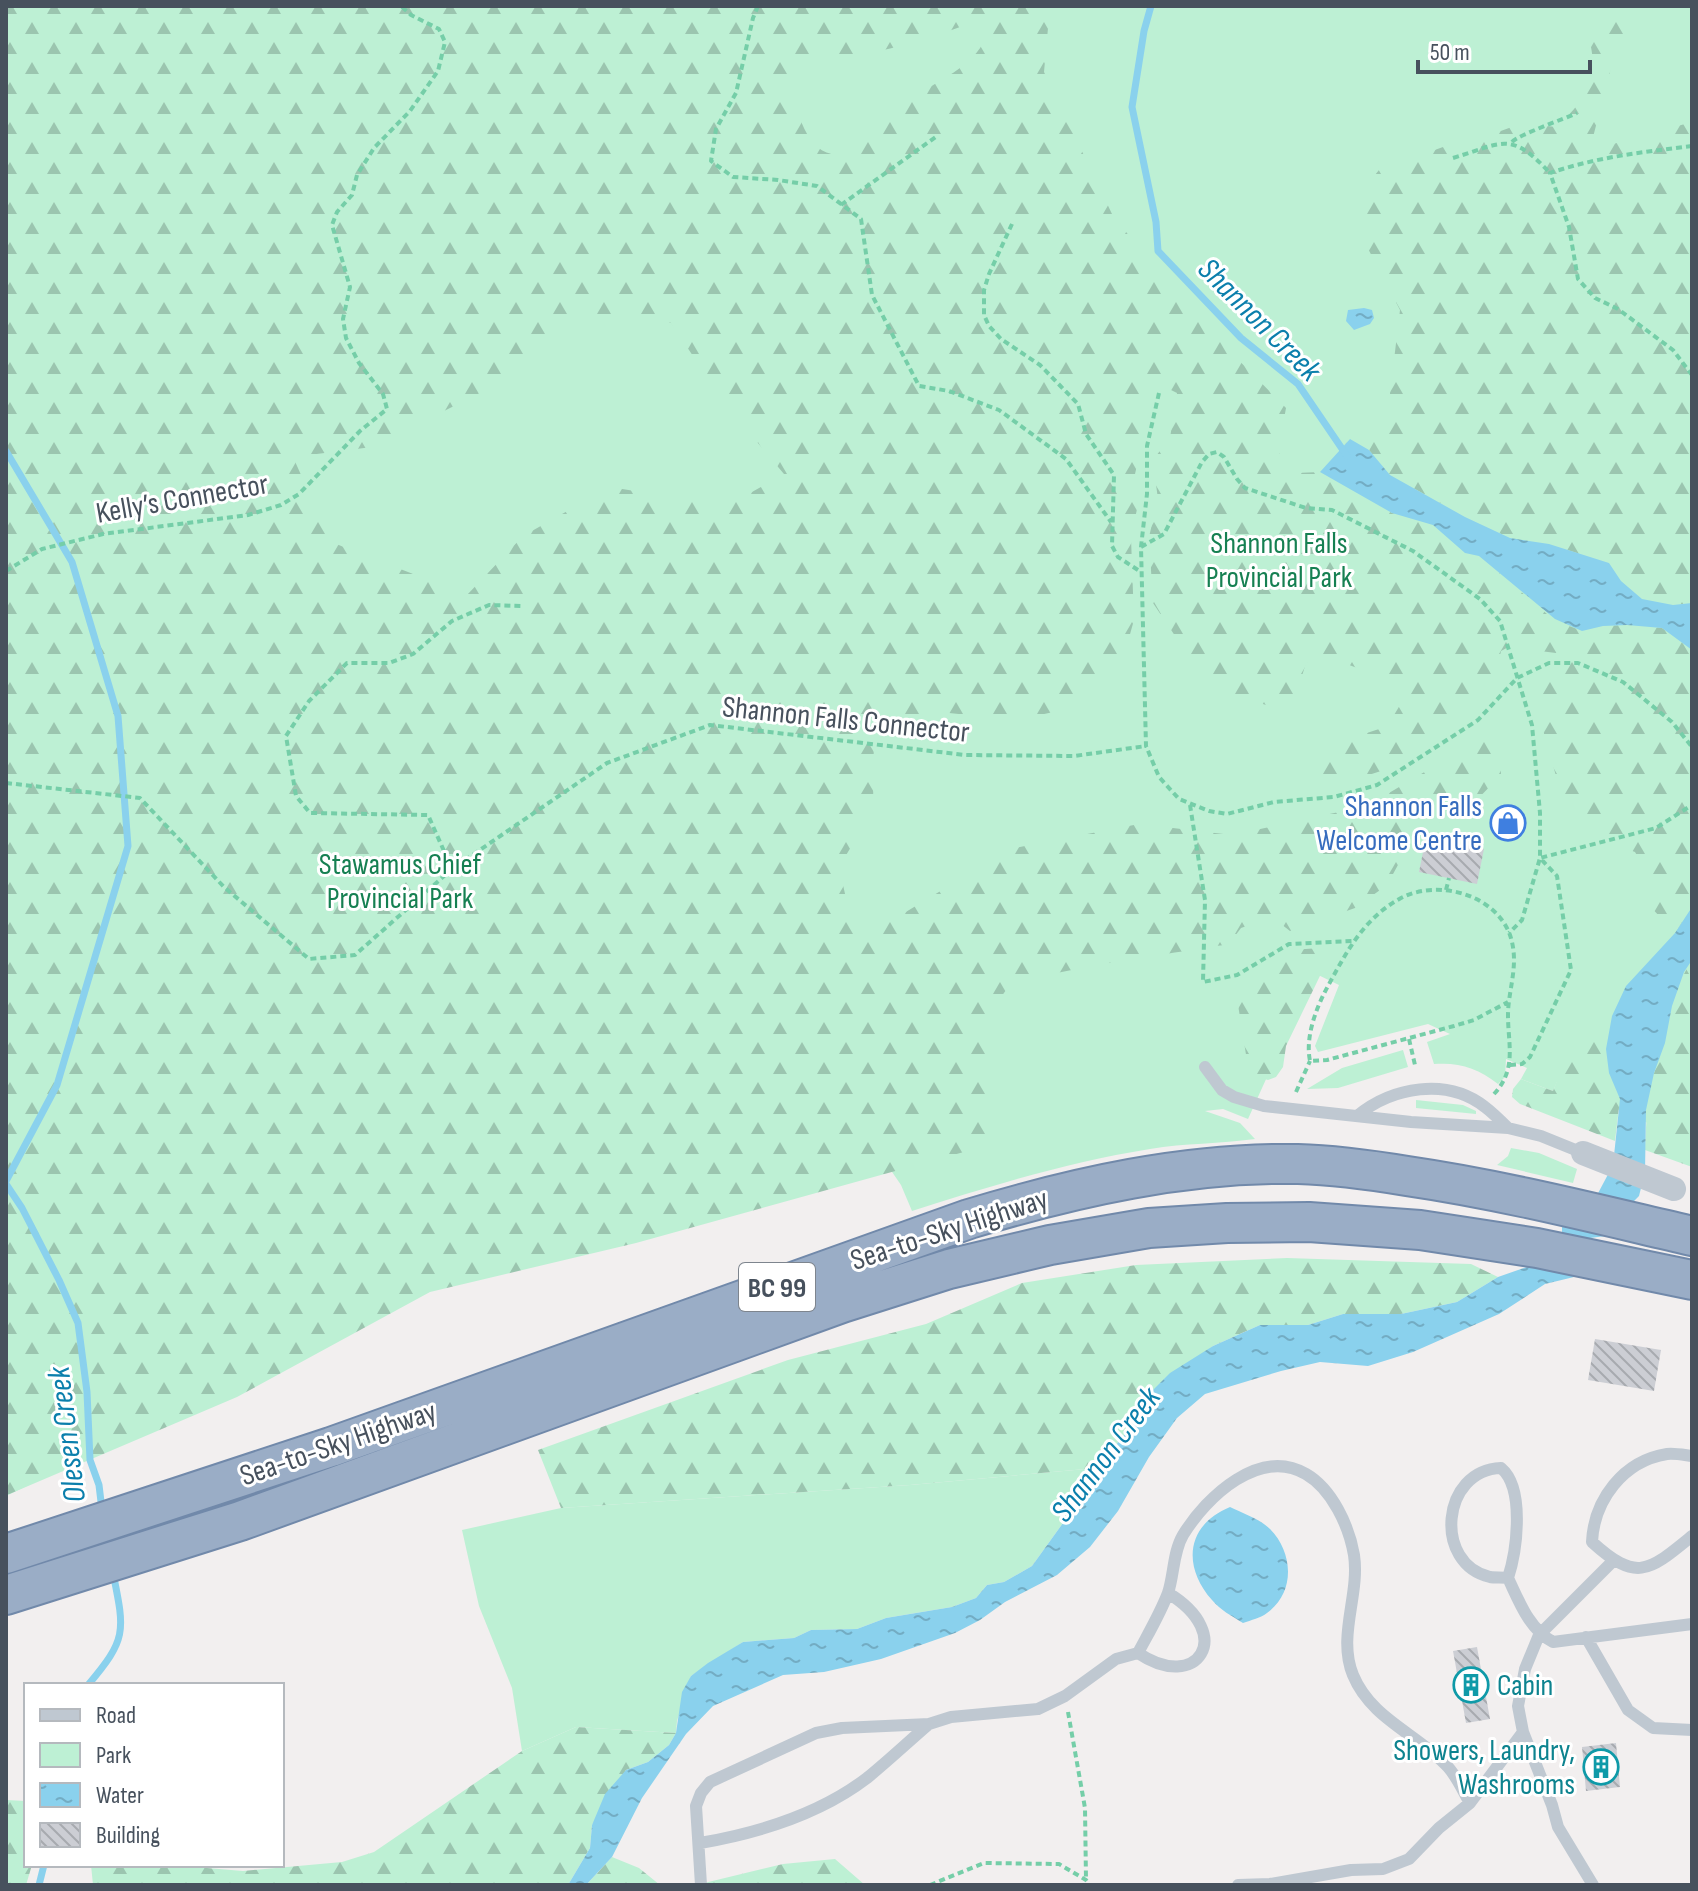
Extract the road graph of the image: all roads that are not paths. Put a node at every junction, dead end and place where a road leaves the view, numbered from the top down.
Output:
1 (1205, 1067) dead end
2 (1357, 1116) junction
3 (1508, 1128) junction
4 (1583, 1153) joint
5 (1678, 1191) dead end
6 (1692, 1236) edge
7 (1692, 1280) edge
8 (1692, 1456) edge
9 (1692, 1536) edge
10 (6, 1554) edge
11 (1613, 1561) junction
12 (1508, 1578) junction
13 (1168, 1593) junction
14 (6, 1595) edge
15 (1692, 1624) edge
16 (1539, 1635) junction
17 (1586, 1637) junction
18 (1138, 1653) junction
19 (929, 1724) junction
20 (1692, 1730) edge
21 (1523, 1732) junction
22 (1470, 1803) junction
23 (700, 1843) junction
24 (701, 1885) edge
25 (1238, 1885) edge
26 (1593, 1885) edge

1 - 2 lane
2 - 3 lane
2 - 3 lane
3 - 4 lane
4 - 5 street
6 - 10 highway, Sea-to-Sky Highway / BC 99
7 - 14 highway, Sea-to-Sky Highway / BC 99
8 - 11 lane
9 - 11 lane
11 - 16 lane
12 - 12 lane
12 - 16 lane
13 - 18 lane
13 - 18 lane
13 - 22 lane
15 - 17 lane
16 - 17 lane
16 - 21 lane
17 - 20 lane
18 - 19 lane
19 - 23 lane
19 - 23 lane
21 - 22 lane
21 - 26 lane
22 - 25 lane
23 - 24 lane

